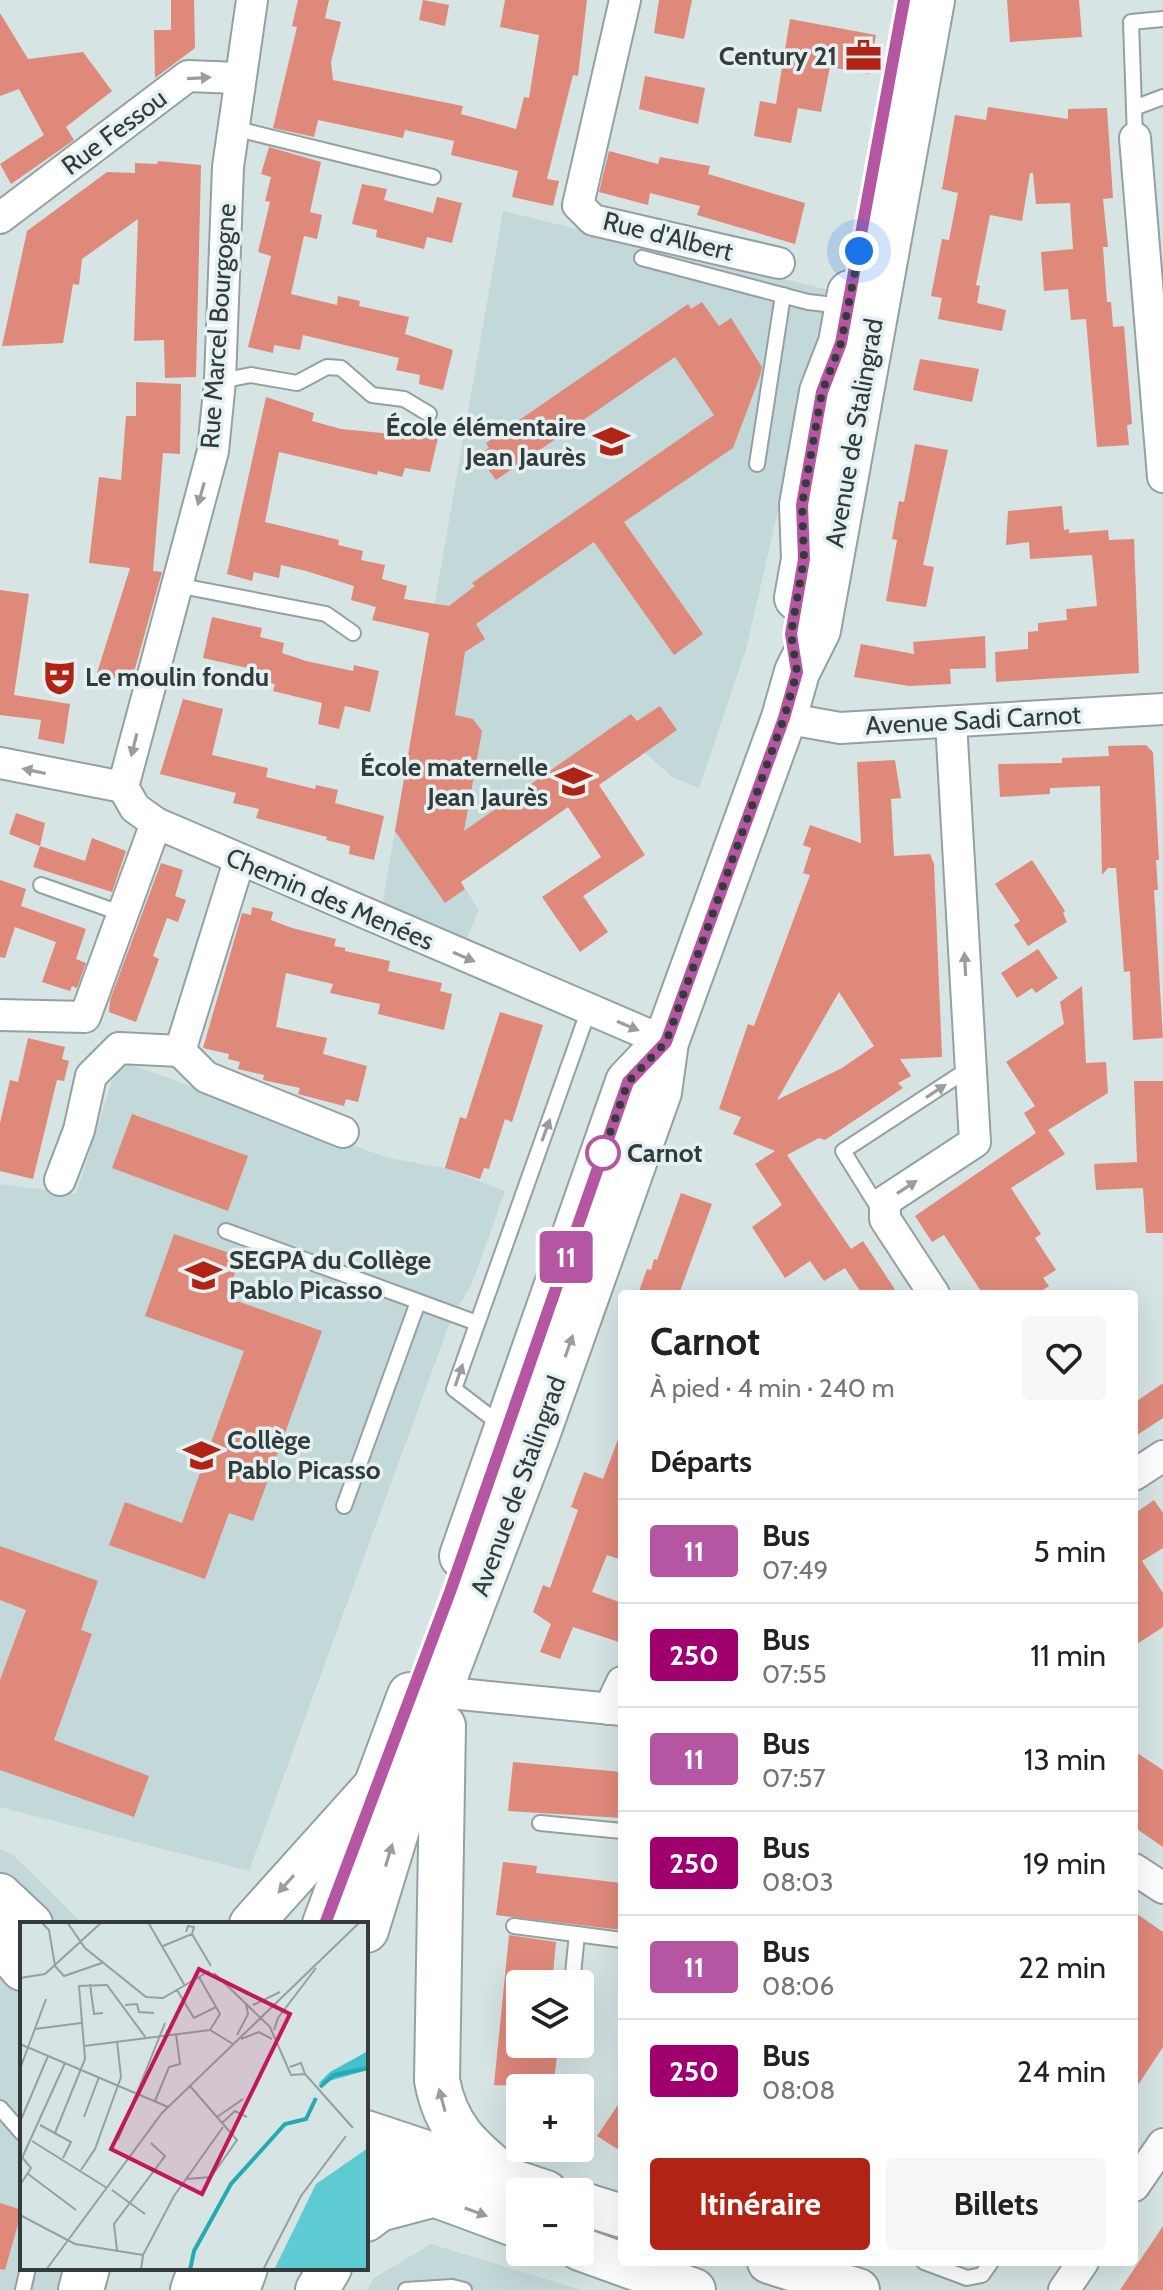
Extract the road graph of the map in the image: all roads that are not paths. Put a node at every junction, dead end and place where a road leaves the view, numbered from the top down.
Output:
1 (252, 0) edge
2 (625, 0) edge
3 (904, 0) edge
4 (932, 0) edge
5 (1163, 19) edge
6 (238, 78) junction
7 (1163, 97) edge
8 (1134, 108) junction
9 (233, 128) junction
10 (1135, 138) joint
11 (433, 177) dead end
12 (0, 218) edge
13 (642, 258) dead end
14 (779, 263) dead end
15 (783, 295) junction
16 (848, 306) junction
17 (220, 381) junction
18 (429, 414) dead end
19 (757, 464) dead end
20 (1163, 477) edge
21 (175, 584) junction
22 (353, 633) dead end
23 (797, 672) junction
24 (1163, 709) edge
25 (784, 718) junction
26 (951, 722) junction
27 (0, 763) edge
28 (123, 787) junction
29 (156, 823) junction
30 (239, 861) junction
31 (41, 885) dead end
32 (123, 914) junction
33 (589, 1009) junction
34 (0, 1015) edge
35 (666, 1042) junction
36 (180, 1051) junction
37 (971, 1068) junction
38 (343, 1132) dead end
39 (60, 1180) dead end
40 (885, 1219) junction
41 (226, 1231) dead end
42 (931, 1290) edge
43 (418, 1302) junction
44 (477, 1323) junction
45 (505, 1427) junction
46 (1163, 1456) edge
47 (1138, 1472) edge
48 (344, 1506) dead end
49 (439, 1692) junction
50 (615, 1710) edge
51 (376, 1785) junction
52 (540, 1823) dead end
53 (618, 1831) edge
54 (1138, 1872) edge
55 (1163, 1888) edge
56 (0, 1895) edge
57 (29, 1922) edge
58 (253, 1922) edge
59 (326, 1922) edge
60 (368, 1923) edge
61 (514, 1926) dead end
62 (577, 1934) junction
63 (618, 1939) edge
64 (0, 1942) edge
65 (20, 1967) edge
66 (573, 1970) edge
67 (0, 2108) edge
68 (20, 2131) edge
69 (368, 2133) edge
70 (1163, 2144) edge
71 (368, 2171) edge
72 (515, 2178) edge
73 (506, 2179) edge
74 (1138, 2180) edge
75 (432, 2196) junction
76 (594, 2207) edge
77 (618, 2215) edge
78 (368, 2218) edge
79 (506, 2222) edge
80 (594, 2254) edge
81 (618, 2263) edge
82 (627, 2266) edge
83 (782, 2266) edge
84 (935, 2266) edge
85 (988, 2266) edge
86 (1080, 2266) edge
87 (28, 2270) edge
88 (86, 2270) edge
89 (200, 2270) edge
90 (244, 2270) edge
91 (329, 2270) edge
92 (23, 2290) edge
93 (81, 2290) edge
94 (193, 2290) edge
95 (237, 2290) edge
96 (317, 2290) edge
97 (406, 2290) edge
98 (464, 2290) edge
99 (694, 2290) edge
100 (858, 2290) edge
101 (1064, 2290) edge

1 - 6 street, Rue Marcel Bourgogne
2 - 14 street, Rue d'Albert
3 - 16 main road, Avenue de Stalingrad
4 - 23 main road, Avenue de Stalingrad
5 - 8 lane
6 - 9 street, Rue Marcel Bourgogne
12 -> 6 street, Rue Fessou
7 - 8 lane
8 - 10 lane
9 - 11 lane
9 - 17 street, Rue Marcel Bourgogne
10 - 20 street
13 - 15 lane
15 - 16 lane
15 - 19 lane
16 - 23 main road, Avenue de Stalingrad
17 - 18 lane
17 -> 21 street, Rue Marcel Bourgogne
21 - 22 lane
21 -> 28 street, Rue Marcel Bourgogne
23 - 25 main road, Avenue de Stalingrad
24 - 26 street, Avenue Sadi Carnot
25 - 26 street, Avenue Sadi Carnot
25 - 35 main road, Avenue de Stalingrad
37 -> 26 street
28 -> 27 street
28 - 29 street, Chemin des Menées
29 - 30 street, Chemin des Menées
29 - 32 street
30 -> 33 street, Chemin des Menées
30 - 36 street
31 - 32 lane
32 - 34 street
33 -> 35 street, Chemin des Menées
44 -> 33 lane
35 - 45 main road, Avenue de Stalingrad
49 -> 35 main road, Avenue de Stalingrad
36 - 38 street
36 - 39 street
40 -> 37 street
40 -> 37 lane
40 - 42 street
41 - 43 lane
43 - 44 lane
43 - 48 lane
45 -> 44 lane
45 - 51 main road, Avenue de Stalingrad
46 - 47 street
49 - 50 street
60 -> 49 main road, Avenue de Stalingrad
72 -> 49 main road
51 -> 58 main road
51 - 59 main road, Avenue de Stalingrad
52 - 53 lane
54 - 55 street
56 - 57 main road
61 - 62 lane
62 - 63 lane
62 - 66 lane
64 - 65 main road
67 - 68 lane
69 - 73 main road
70 - 74 street
71 - 75 main road
75 - 78 main road
75 -> 79 main road
76 - 77 main road
80 - 81 main road
82 - 99 main road
83 - 100 main road
84 - 85 lane
86 - 101 street
87 - 92 lane
88 - 93 main road
89 - 94 main road
90 - 95 main road
91 - 96 main road
97 - 98 lane

